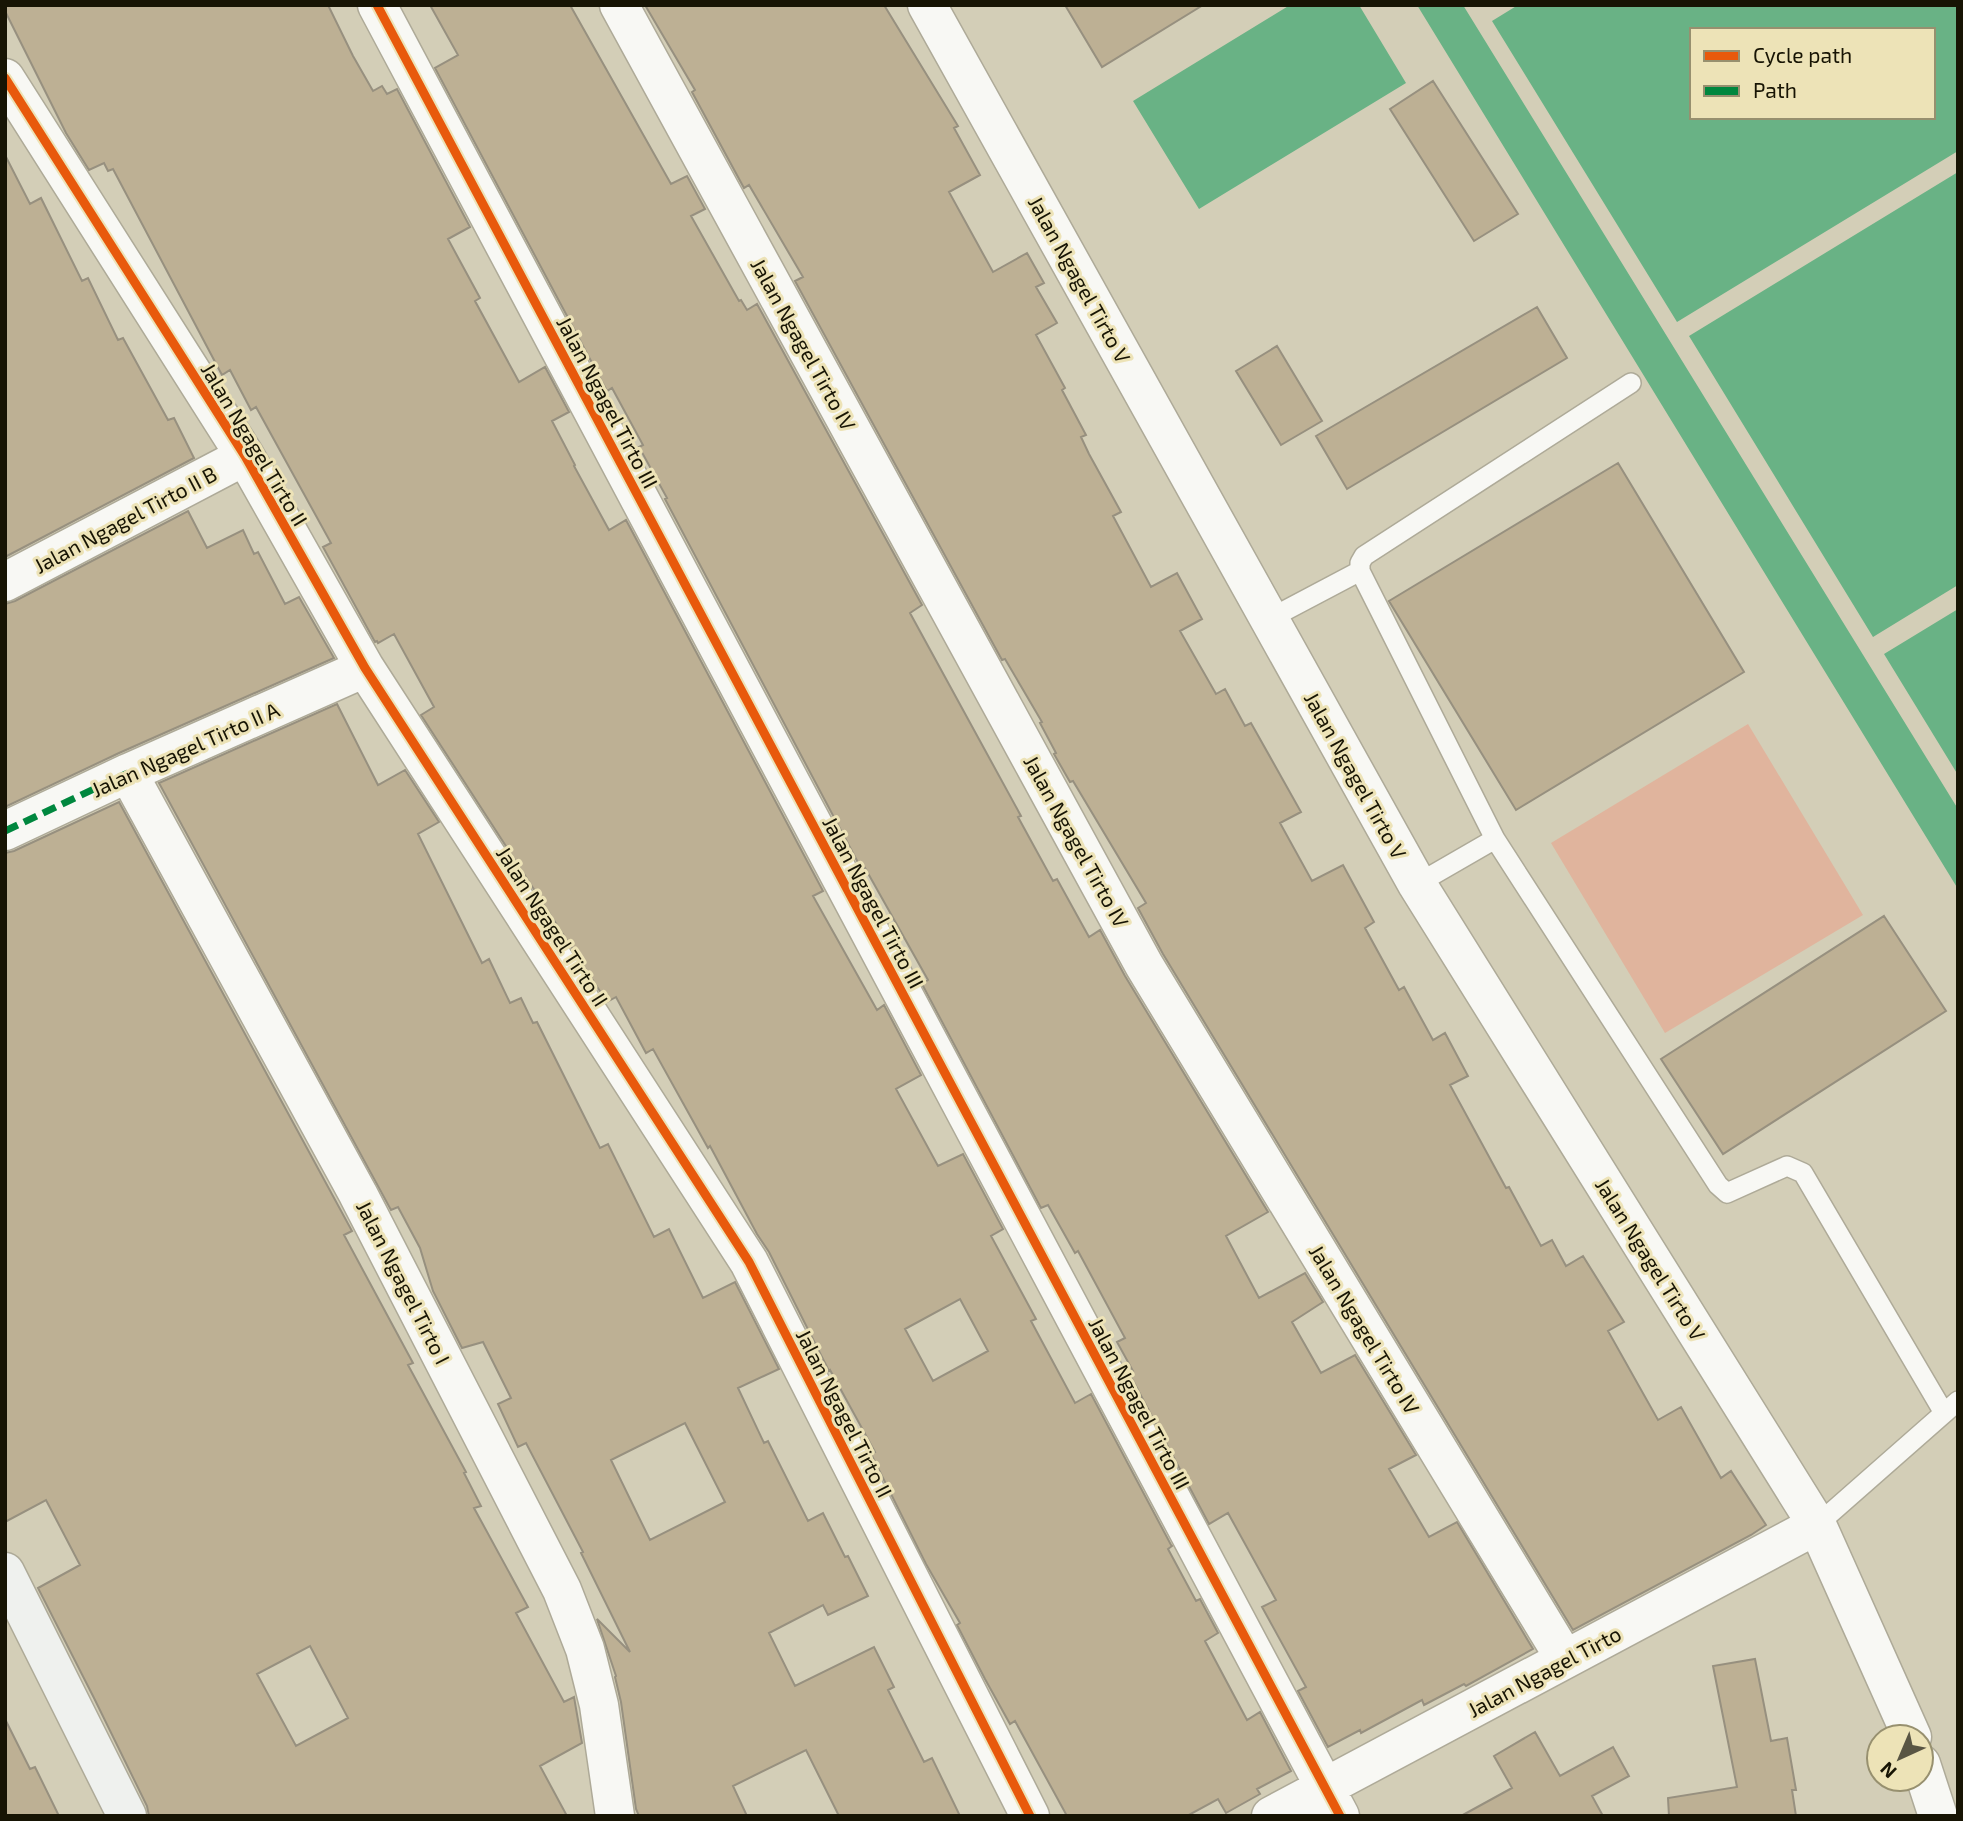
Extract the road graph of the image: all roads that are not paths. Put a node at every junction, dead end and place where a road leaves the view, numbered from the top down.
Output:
1 (377, 5) edge
2 (619, 5) edge
3 (927, 5) edge
4 (5, 78) edge
5 (1631, 383) dead end
6 (245, 456) junction
7 (1360, 571) junction
8 (5, 582) edge
9 (1269, 619) junction
10 (365, 668) junction
11 (128, 773) junction
12 (5, 831) edge
13 (1495, 839) junction
14 (1417, 884) junction
15 (1951, 1407) edge
16 (1817, 1525) junction
17 (5, 1573) edge
18 (1565, 1659) junction
19 (1906, 1723) edge
20 (1930, 1793) edge
21 (1332, 1802) edge
22 (127, 1816) edge
23 (615, 1816) edge
24 (1030, 1816) edge
25 (1271, 1816) edge
26 (1938, 1816) edge

1 - 21 street, Jalan Ngagel Tirto III
2 - 18 street, Jalan Ngagel Tirto IV
3 - 9 street, Jalan Ngagel Tirto V
4 - 6 street, Jalan Ngagel Tirto II
5 - 7 lane
6 - 8 street, Jalan Ngagel Tirto II B
6 - 10 street, Jalan Ngagel Tirto II
7 - 9 lane
7 - 13 lane
9 - 14 street, Jalan Ngagel Tirto V
10 - 11 street, Jalan Ngagel Tirto II A
10 - 24 street, Jalan Ngagel Tirto II
11 - 12 street, Jalan Ngagel Tirto II A
11 - 23 street, Jalan Ngagel Tirto I
13 - 14 lane
13 - 15 lane
14 - 16 street, Jalan Ngagel Tirto V
15 - 16 lane
16 - 18 street, Jalan Ngagel Tirto
16 - 19 street, Jalan Ngagel Tirto V
17 - 22 main road
18 - 21 street, Jalan Ngagel Tirto
20 - 26 street
21 - 25 street, Jalan Ngagel Tirto

